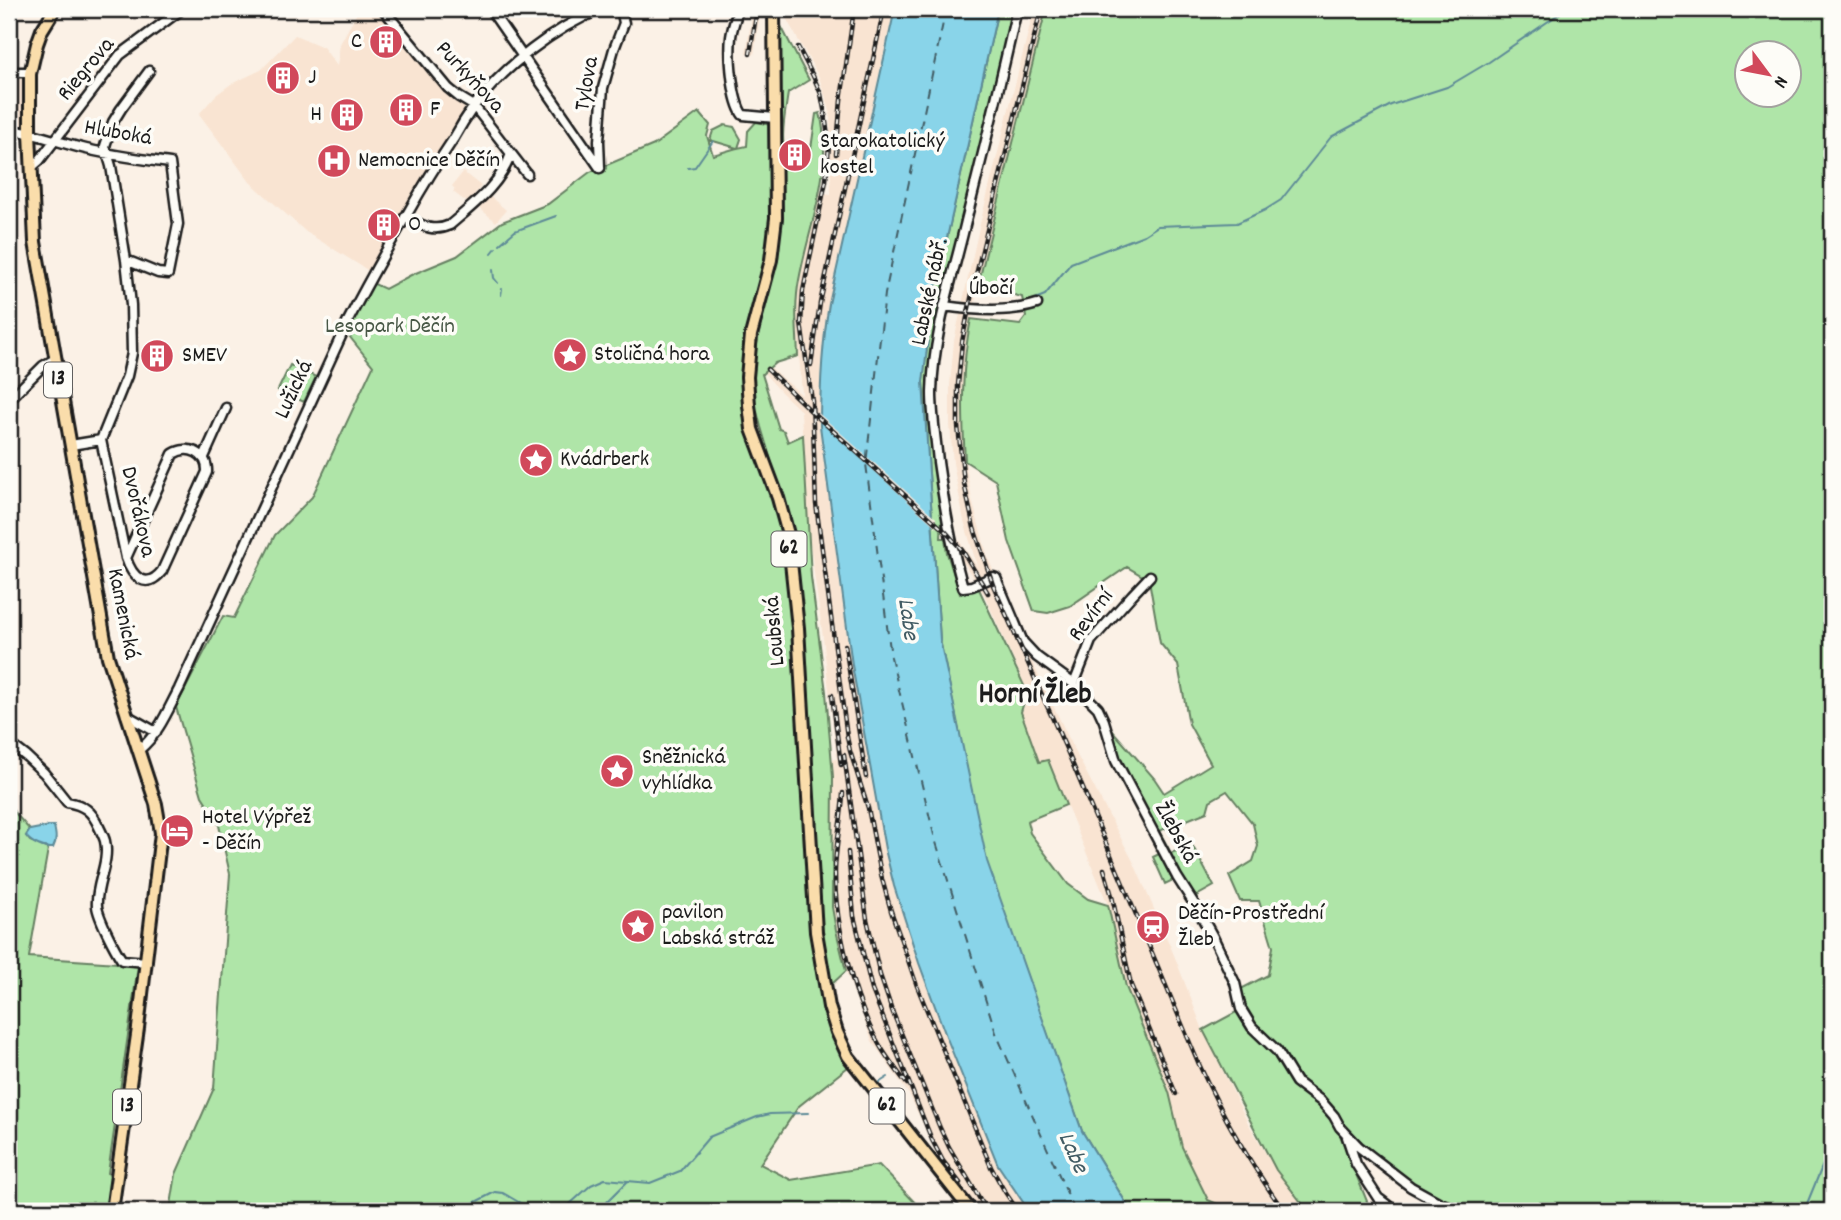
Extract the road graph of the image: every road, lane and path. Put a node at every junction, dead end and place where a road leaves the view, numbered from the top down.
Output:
1 (55, 9) edge
2 (182, 9) edge
3 (383, 9) edge
4 (490, 9) edge
5 (601, 9) edge
6 (621, 9) edge
7 (738, 9) edge
8 (774, 9) edge
9 (1017, 9) edge
10 (523, 57) junction
11 (149, 71) dead end
12 (9, 72) edge
13 (30, 72) junction
14 (474, 106) junction
15 (775, 118) junction
16 (9, 130) edge
17 (30, 133) junction
18 (55, 139) junction
19 (106, 154) junction
20 (511, 154) junction
21 (32, 167) junction
22 (527, 174) dead end
23 (405, 217) junction
24 (126, 260) junction
25 (1037, 304) dead end
26 (944, 306) junction
27 (55, 359) junction
28 (9, 400) edge
29 (226, 408) dead end
30 (101, 440) junction
31 (71, 445) junction
32 (204, 457) junction
33 (126, 558) junction
34 (1150, 576) dead end
35 (963, 587) joint
36 (1074, 684) junction
37 (126, 715) junction
38 (156, 732) junction
39 (9, 743) edge
40 (139, 750) junction
41 (147, 962) junction
42 (1346, 1134) junction
43 (112, 1211) edge
44 (971, 1211) edge
45 (1395, 1211) edge
46 (1462, 1211) edge

1 - 13 main road, Kamenická / 13
2 - 18 street, Riegrova
3 - 14 street, Purkyňova
4 - 10 street
5 - 10 street, Lužická
6 - 10 street, Tylova
7 - 15 street
8 - 15 main road, Loubská / 62
9 - 26 street, Labské nábř.
10 - 14 street, Lužická
11 - 19 street
12 - 13 street
13 - 17 main road, Kamenická / 13
14 - 20 street, Purkyňova
14 - 23 street, Lužická
15 - 44 main road, Loubská / 62
16 - 17 street, Hluboká
17 - 18 street, Hluboká
17 - 21 main road, Kamenická / 13
18 - 19 street, Hluboká
18 - 21 street, Riegrova
19 - 24 street, Dvořákova
19 - 24 street, Hluboká
20 - 22 street, Purkyňova
20 - 23 street
21 - 27 main road, Kamenická / 13
23 - 38 street, Lužická
24 - 30 street, Dvořákova
25 - 26 street, Úbočí
26 - 35 street, Labské nábř.
27 - 28 street
27 - 31 main road, Kamenická / 13
29 - 32 street
30 - 31 street, Dvořákova
30 - 33 street, Dvořákova
31 - 37 main road, Kamenická / 13
32 - 33 street
32 - 33 street, Dvořákova
34 - 36 street, Revírní
35 - 36 street, Žlebská
36 - 42 street, Žlebská
37 - 38 street
37 - 40 main road, Kamenická / 13
38 - 40 street, Lužická
39 - 41 street
40 - 41 main road, Kamenická / 13
41 - 43 main road, Kamenická / 13
42 - 45 street, Žlebská
42 - 46 street, Žlebská

